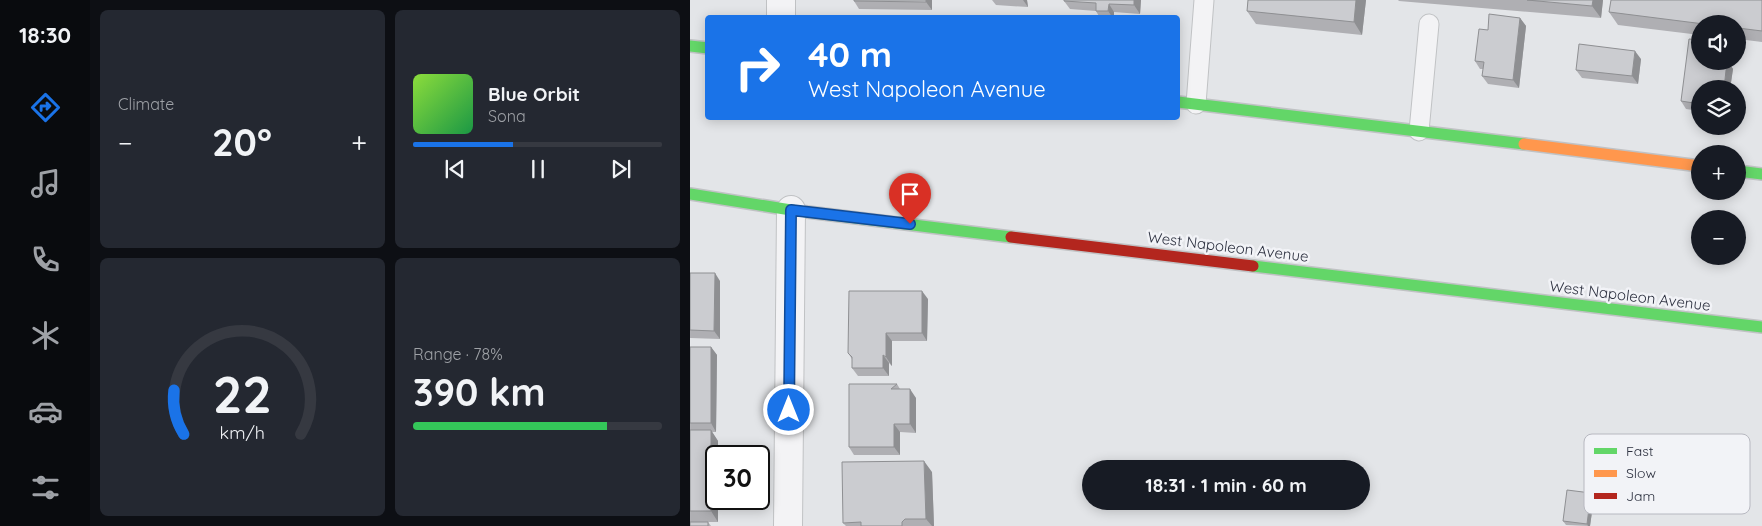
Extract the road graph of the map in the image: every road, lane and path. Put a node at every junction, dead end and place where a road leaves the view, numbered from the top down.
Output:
1 (781, 0) edge
2 (1204, 0) edge
3 (781, 15) edge
4 (1429, 24) dead end
5 (690, 46) edge
6 (705, 48) edge
7 (1180, 102) edge
8 (1196, 104) junction
9 (1418, 131) junction
10 (1691, 165) edge
11 (1746, 172) edge
12 (1762, 174) edge
13 (690, 194) edge
14 (791, 210) junction
15 (1762, 326) edge
16 (788, 526) edge

1 - 3 street
2 - 8 lane
4 - 9 lane
5 - 6 main road
7 - 8 main road
8 - 9 main road
9 - 10 main road
11 - 12 main road
13 - 14 main road, West Napoleon Avenue
14 - 15 main road, West Napoleon Avenue
14 - 16 street

